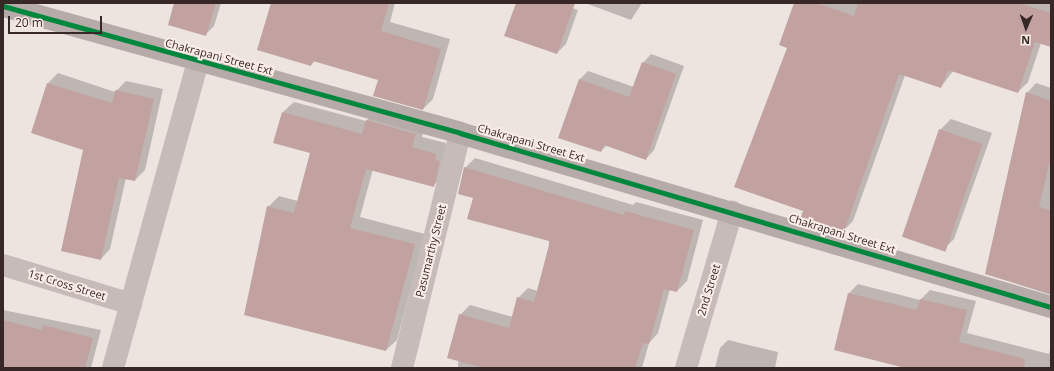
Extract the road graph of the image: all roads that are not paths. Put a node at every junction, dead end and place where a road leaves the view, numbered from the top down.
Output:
1 (3, 6) edge
2 (198, 62) junction
3 (460, 133) junction
4 (732, 212) junction
5 (3, 265) edge
6 (131, 304) junction
7 (1051, 307) edge
8 (113, 368) edge
9 (402, 368) edge
10 (686, 368) edge

1 - 2 street, Chakrapani Street Ext
2 - 3 street, Chakrapani Street Ext
2 - 6 street
3 - 4 street, Chakrapani Street Ext
3 - 9 street, Pasumarthy Street
4 - 7 street, Chakrapani Street Ext
4 - 10 street, 2nd Street
5 - 6 street, 1st Cross Street
6 - 8 street

